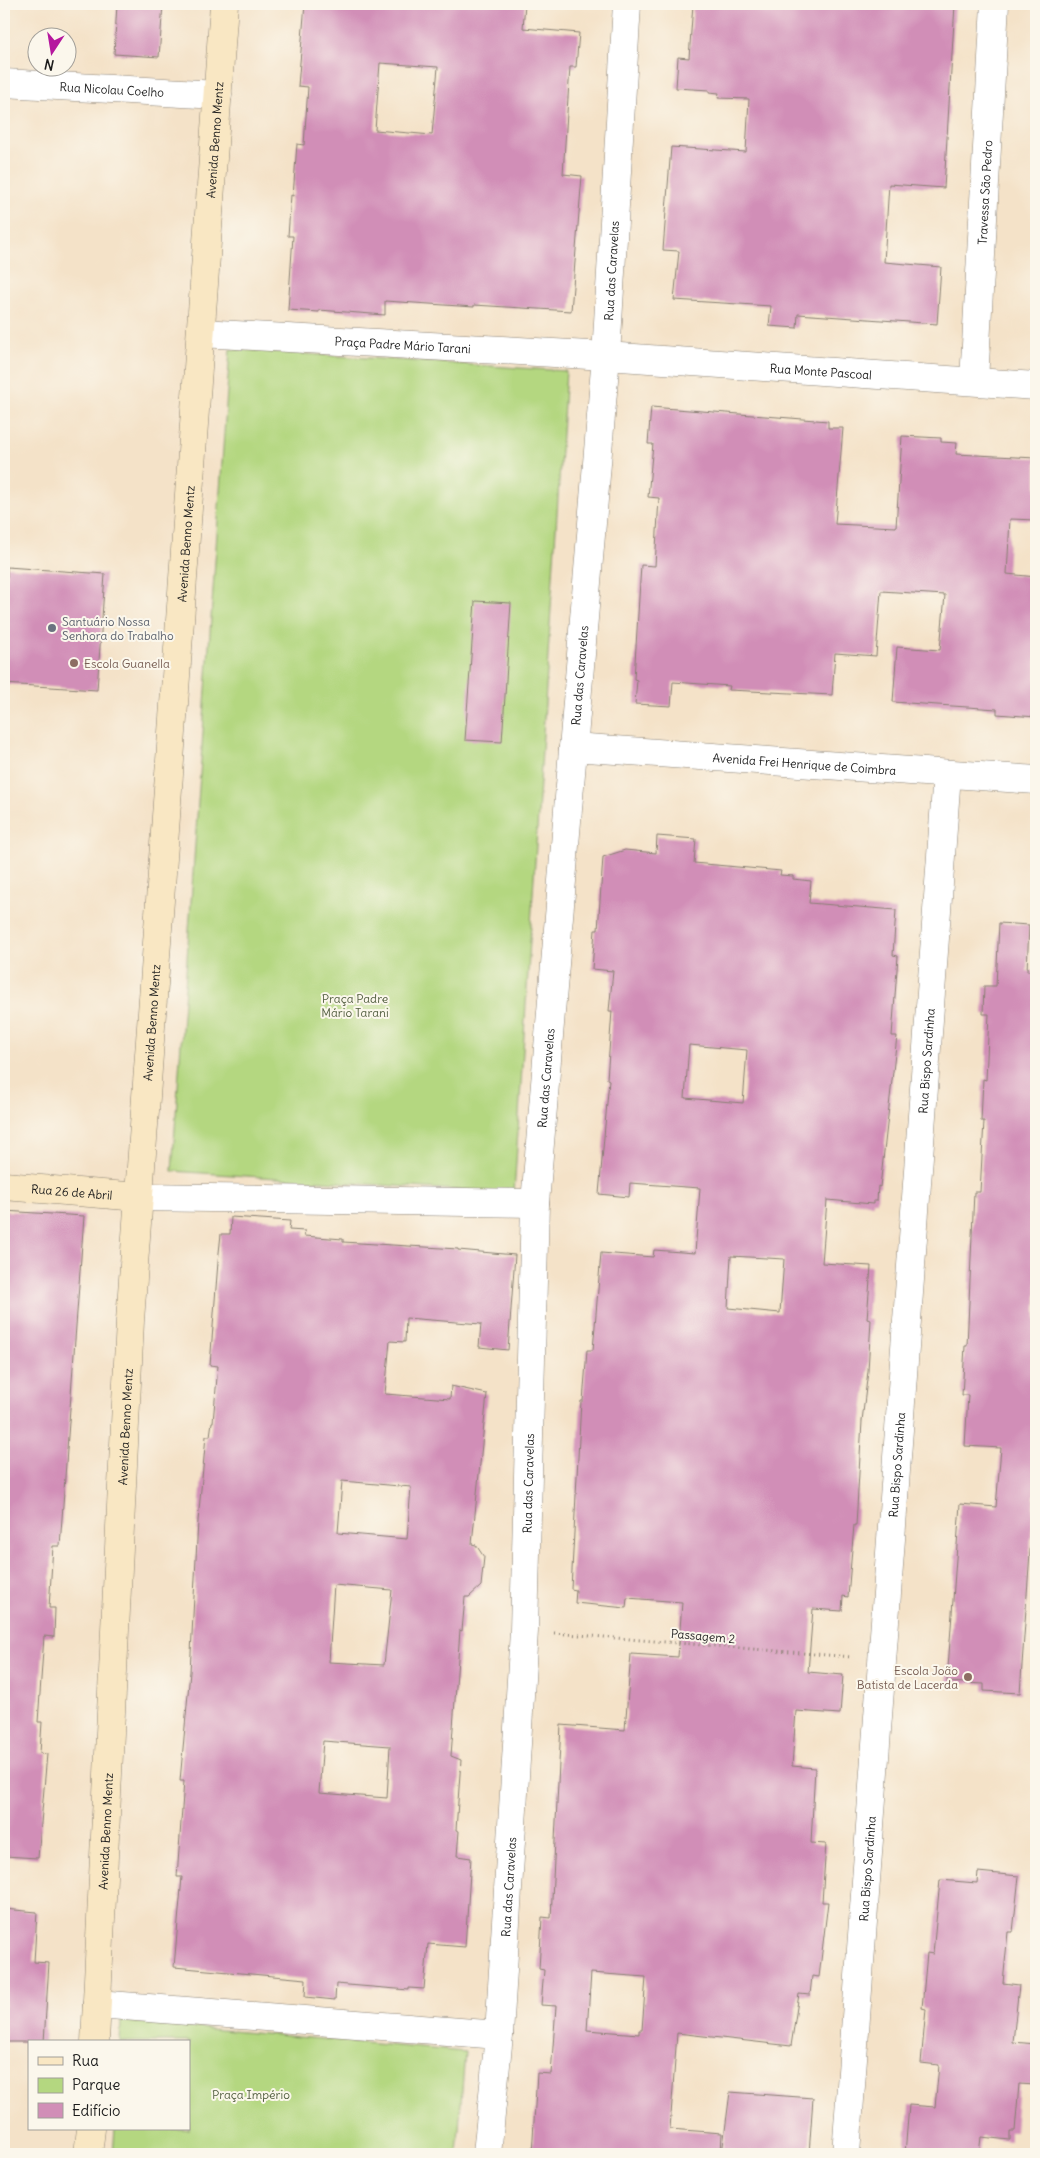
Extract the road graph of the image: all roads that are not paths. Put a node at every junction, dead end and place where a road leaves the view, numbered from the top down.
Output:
1 (224, 4) edge
2 (628, 4) edge
3 (995, 4) edge
4 (4, 83) edge
5 (218, 95) junction
6 (201, 333) junction
7 (606, 356) junction
8 (974, 381) junction
9 (1036, 386) edge
10 (573, 747) junction
11 (946, 774) junction
12 (1036, 780) edge
13 (4, 1186) edge
14 (139, 1197) junction
15 (535, 1203) junction
16 (97, 2004) junction
17 (498, 2035) junction
18 (95, 2040) edge
19 (91, 2130) edge
20 (91, 2130) edge
21 (88, 2154) edge
22 (94, 2154) edge
23 (487, 2154) edge
24 (846, 2154) edge

1 - 5 street, Avenida Benno Mentz
2 - 7 street, Rua das Caravelas
3 - 8 street, Travessa São Pedro
4 - 5 street, Rua Nicolau Coelho
5 - 6 street, Avenida Benno Mentz
6 - 7 street, Praça Padre Mário Tarani
6 - 14 street, Avenida Benno Mentz
7 - 8 street, Rua Monte Pascoal
7 - 10 street, Rua das Caravelas
8 - 9 street, Rua Monte Pascoal
10 - 11 street, Avenida Frei Henrique de Coimbra
10 - 15 street, Rua das Caravelas
11 - 12 street, Avenida Frei Henrique de Coimbra
11 - 24 street, Rua Bispo Sardinha
13 - 14 street, Rua 26 de Abril
14 - 15 street
14 - 16 street, Avenida Benno Mentz
15 - 17 street, Rua das Caravelas
16 - 17 street
16 - 18 street, Avenida Benno Mentz
17 - 23 street, Rua das Caravelas
19 - 21 street
20 - 22 street

